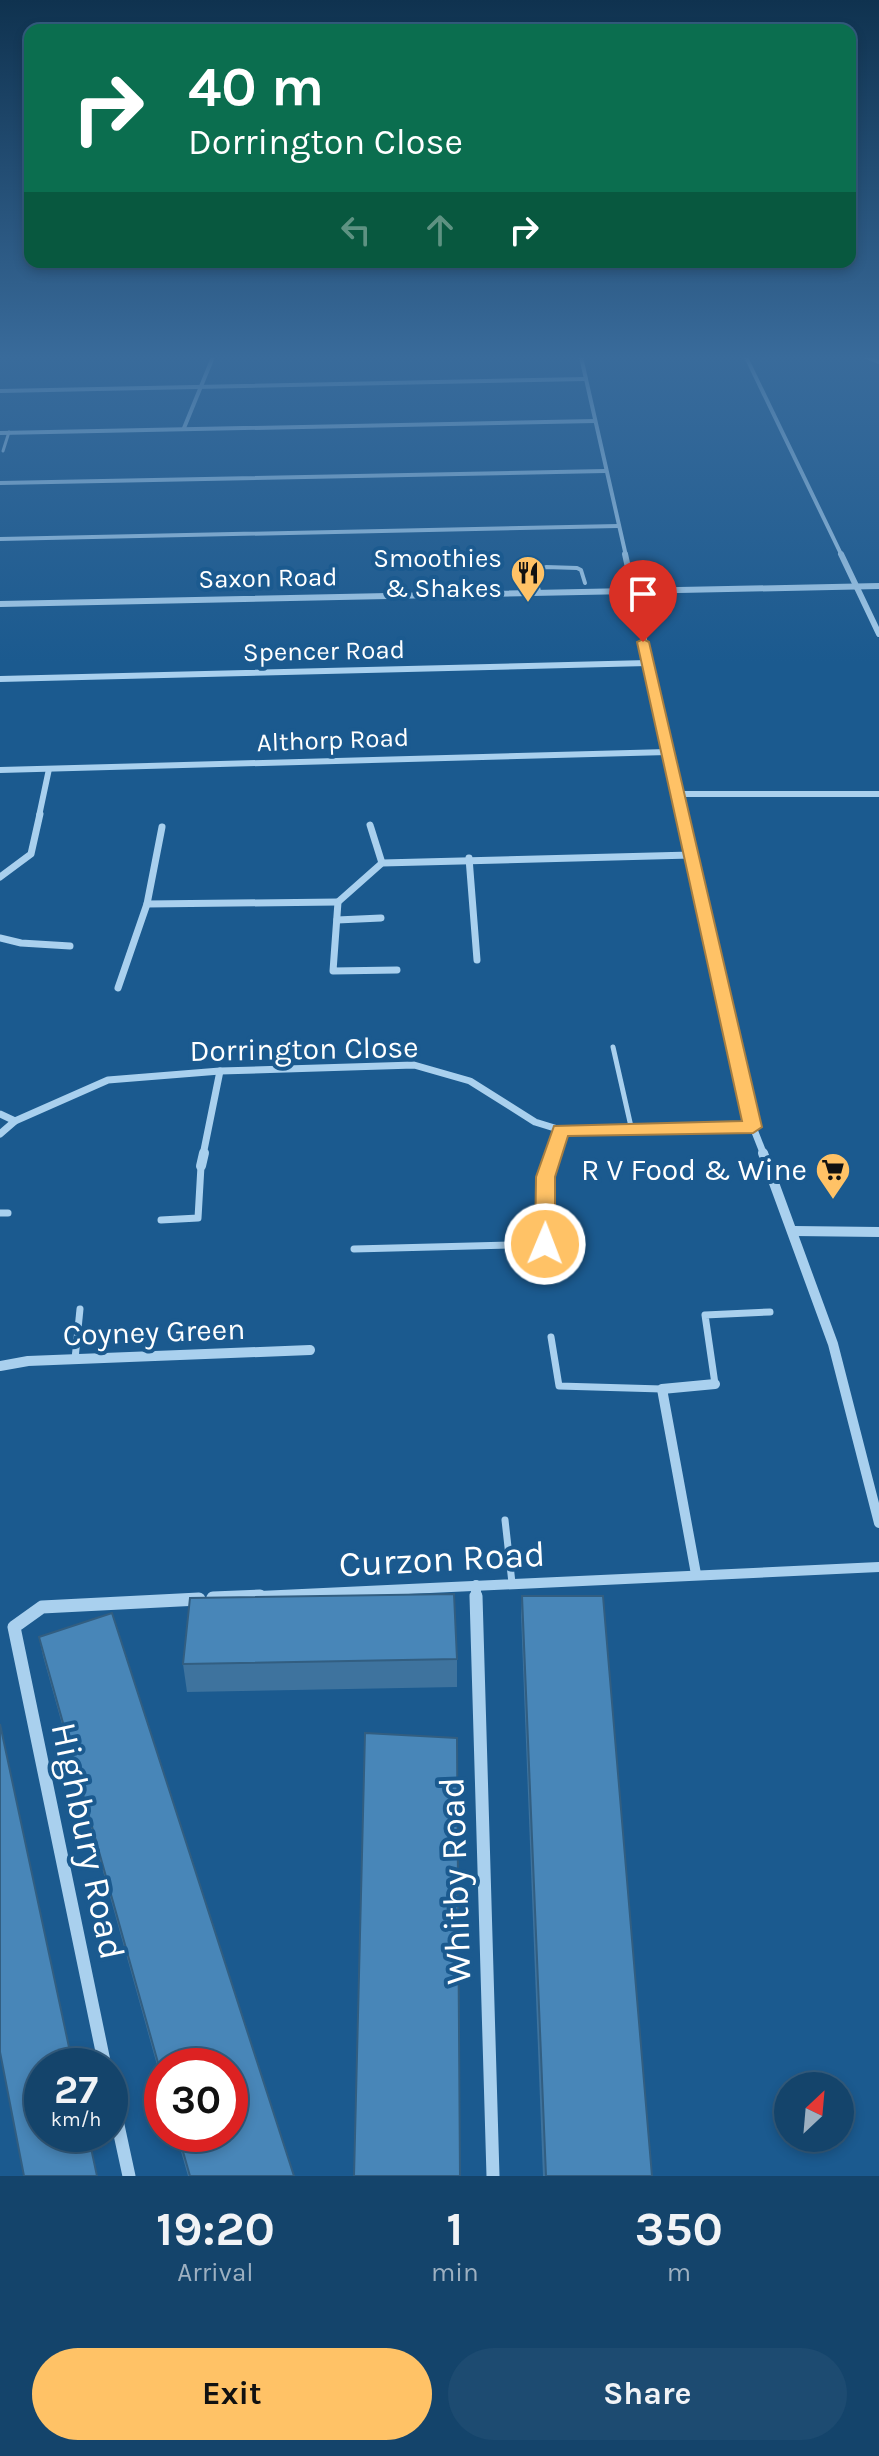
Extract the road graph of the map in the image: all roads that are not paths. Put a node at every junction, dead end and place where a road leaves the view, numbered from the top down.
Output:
1 (603, 459) edge
2 (795, 459) edge
3 (605, 471) junction
4 (0, 483) edge
5 (618, 526) junction
6 (0, 539) edge
7 (585, 583) dead end
8 (879, 586) edge
9 (857, 587) junction
10 (633, 590) junction
11 (539, 591) junction
12 (0, 604) edge
13 (879, 634) edge
14 (648, 663) junction
15 (0, 679) edge
16 (668, 752) junction
17 (49, 769) junction
18 (0, 770) edge
19 (678, 794) junction
20 (879, 794) edge
21 (370, 825) dead end
22 (162, 827) dead end
23 (691, 855) junction
24 (469, 858) junction
25 (382, 863) junction
26 (0, 877) edge
27 (338, 902) junction
28 (147, 904) junction
29 (381, 918) dead end
30 (337, 920) junction
31 (0, 938) edge
32 (70, 946) dead end
33 (477, 960) dead end
34 (397, 970) dead end
35 (118, 988) dead end
36 (613, 1047) dead end
37 (220, 1071) junction
38 (0, 1114) edge
39 (15, 1121) junction
40 (753, 1127) junction
41 (561, 1130) junction
42 (632, 1131) junction
43 (0, 1134) edge
44 (201, 1166) joint
45 (161, 1220) dead end
46 (794, 1231) junction
47 (879, 1232) edge
48 (545, 1244) joint
49 (354, 1249) dead end
50 (80, 1309) dead end
51 (770, 1312) dead end
52 (551, 1337) dead end
53 (310, 1350) dead end
54 (75, 1359) junction
55 (0, 1366) edge
56 (715, 1384) joint
57 (662, 1389) junction
58 (505, 1520) dead end
59 (879, 1523) edge
60 (879, 1567) edge
61 (696, 1574) junction
62 (512, 1583) junction
63 (476, 1585) junction
64 (14, 1627) joint
65 (101, 2048) edge
66 (124, 2152) edge
67 (129, 2176) edge
68 (493, 2176) edge

1 - 3 street
2 - 9 street
3 - 4 street
3 - 5 street
5 - 6 street
5 - 10 street
7 - 11 lane
8 - 9 street, Saxon Road
9 - 10 street, Saxon Road
9 - 13 street
10 - 11 street, Saxon Road
10 - 14 street
11 - 12 street, Saxon Road
14 - 15 street, Spencer Road
14 - 16 street
16 - 17 street, Althorp Road
16 - 19 street
17 - 18 street, Althorp Road
17 - 26 street
19 - 20 street
19 - 23 street
21 - 25 street
22 - 28 street
23 - 24 street
23 - 40 street
24 - 25 street
24 - 33 street
25 - 27 street
27 - 28 street
27 - 30 street
28 - 35 street
29 - 30 street
30 - 34 street
31 - 32 street
36 - 42 lane
37 - 39 street, Dorrington Close
37 - 41 street, Dorrington Close
37 - 44 street
38 - 39 street
39 - 43 street, Dorrington Close
40 - 42 street, Dorrington Close
40 - 46 street
41 - 42 street, Dorrington Close
41 - 48 street
44 - 45 lane
46 - 47 street
46 - 59 street
48 - 49 lane
50 - 54 lane
51 - 56 lane
52 - 57 lane
53 - 54 street, Coyney Green
54 - 55 street, Coyney Green
56 - 57 street
57 - 61 street
58 - 62 lane
60 - 61 street, Curzon Road
61 - 62 street, Curzon Road
62 - 63 street, Curzon Road
63 - 64 street, Curzon Road
63 - 68 street, Whitby Road
64 - 65 street, Highbury Road
66 - 67 street

